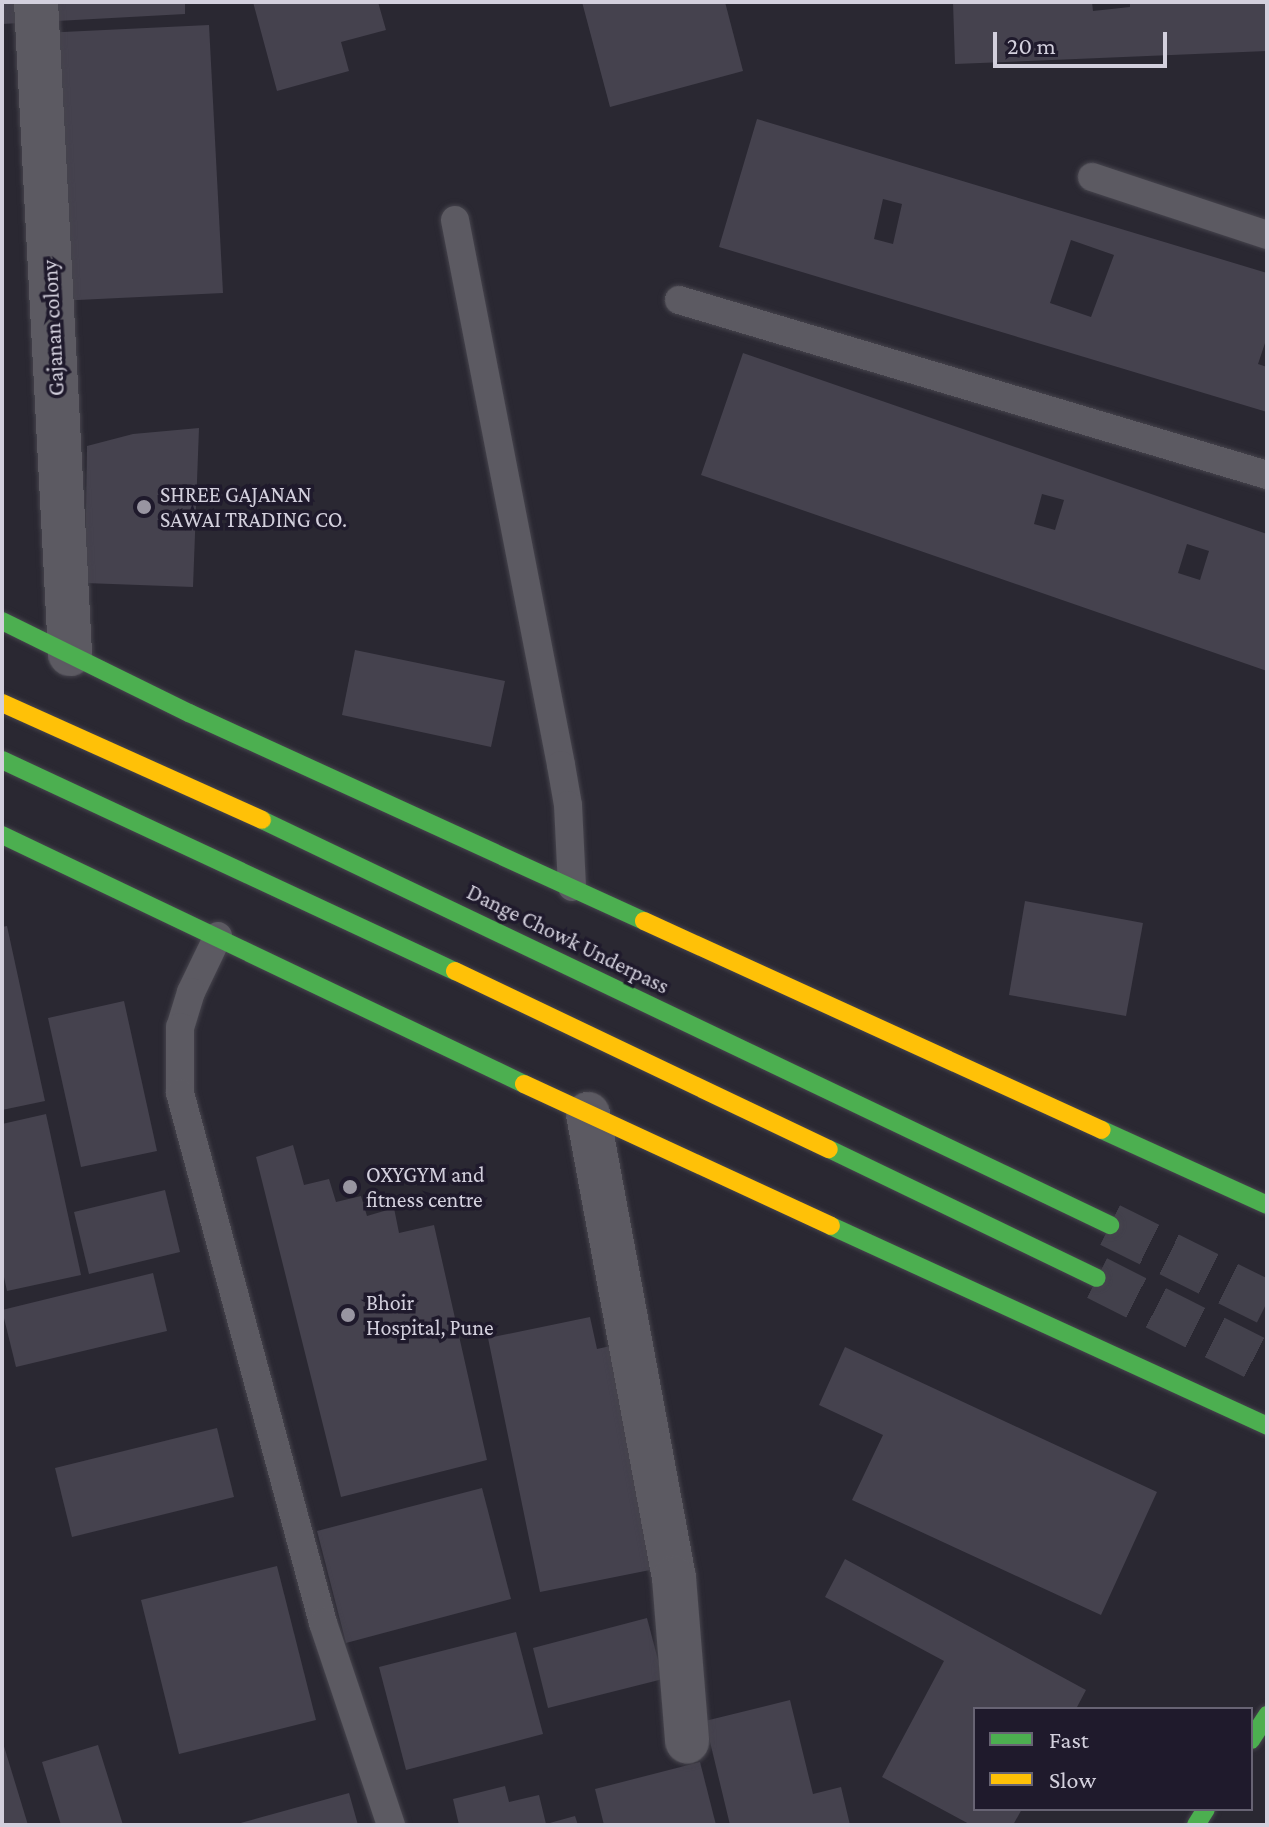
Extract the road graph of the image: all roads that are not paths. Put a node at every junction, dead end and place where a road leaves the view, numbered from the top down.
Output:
1 (36, 2) edge
2 (1092, 177) dead end
3 (455, 220) dead end
4 (1267, 235) edge
5 (679, 300) dead end
6 (1267, 475) edge
7 (2, 621) edge
8 (70, 654) junction
9 (2, 703) edge
10 (2, 760) edge
11 (2, 835) edge
12 (572, 887) junction
13 (218, 936) junction
14 (588, 1114) junction
15 (1267, 1205) edge
16 (1110, 1225) tunnel mouth
17 (1097, 1278) tunnel mouth
18 (1267, 1426) edge
19 (1267, 1715) edge
20 (1253, 1737) edge
21 (687, 1741) dead end
22 (391, 1825) edge

1 - 8 street, Gajanan colony
2 - 4 lane
3 - 12 lane
5 - 6 lane
7 - 8 main road
8 - 12 main road
9 - 16 main road, Dange Chowk Underpass
10 - 17 main road
11 - 13 main road
12 - 15 main road
13 - 14 main road
13 - 22 lane
14 - 18 main road
14 - 21 street
19 - 20 main road

